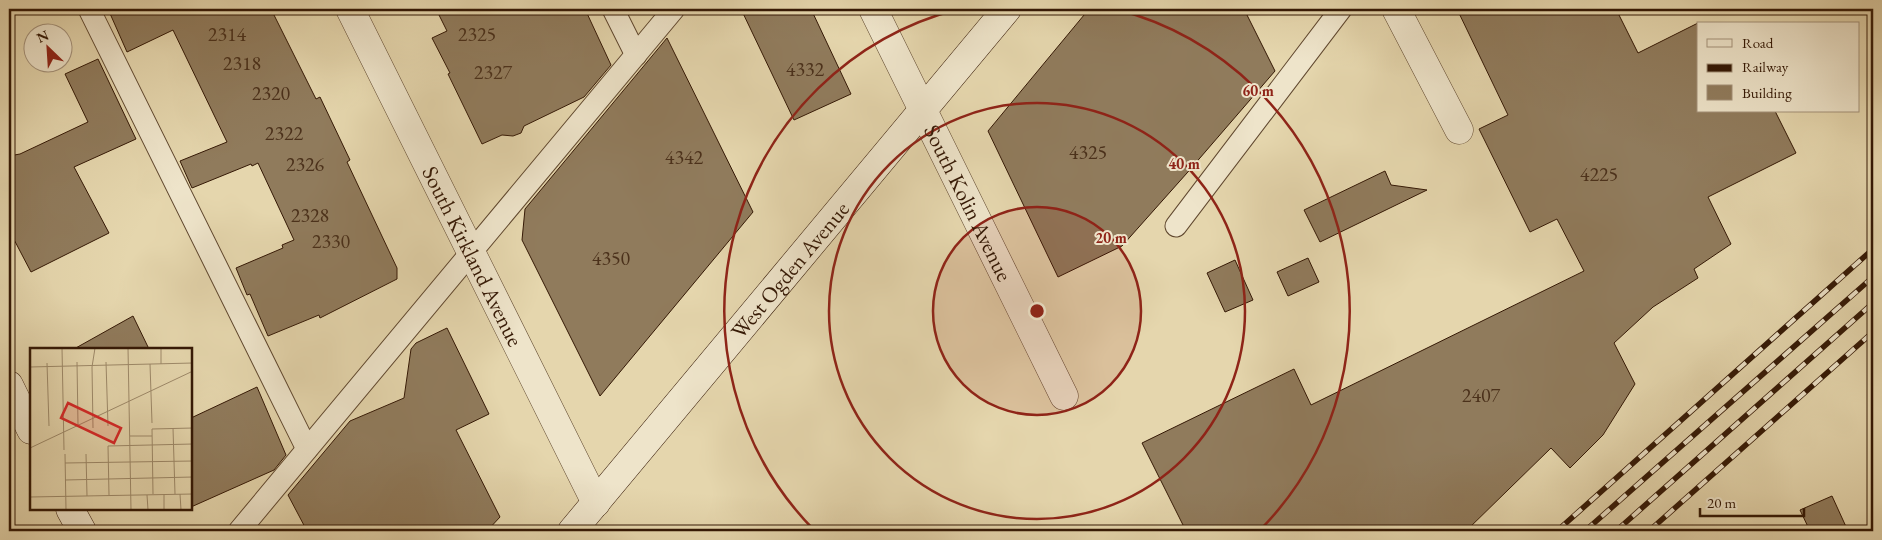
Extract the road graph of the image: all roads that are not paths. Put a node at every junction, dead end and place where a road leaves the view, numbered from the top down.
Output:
1 (89, 9) edge
2 (350, 9) edge
3 (613, 9) edge
4 (674, 9) edge
5 (873, 9) edge
6 (1007, 9) edge
7 (1341, 9) edge
8 (1396, 9) edge
9 (636, 55) junction
10 (923, 109) junction
11 (1459, 130) dead end
12 (1176, 226) dead end
13 (471, 252) junction
14 (9, 385) edge
15 (1064, 396) dead end
16 (30, 428) edge
17 (307, 450) junction
18 (596, 503) junction
19 (71, 510) edge
20 (82, 531) edge
21 (239, 531) edge
22 (572, 531) edge

1 - 17 lane
2 - 13 street, South Kirkland Avenue
3 - 9 lane
4 - 9 lane
5 - 10 street, South Kolin Avenue
6 - 10 street, West Ogden Avenue
7 - 12 lane
8 - 11 street
9 - 13 lane
10 - 15 street, South Kolin Avenue
10 - 18 street, West Ogden Avenue
13 - 17 lane
13 - 18 street, South Kirkland Avenue
14 - 16 street
17 - 21 lane
18 - 22 street, West Ogden Avenue
19 - 20 street

